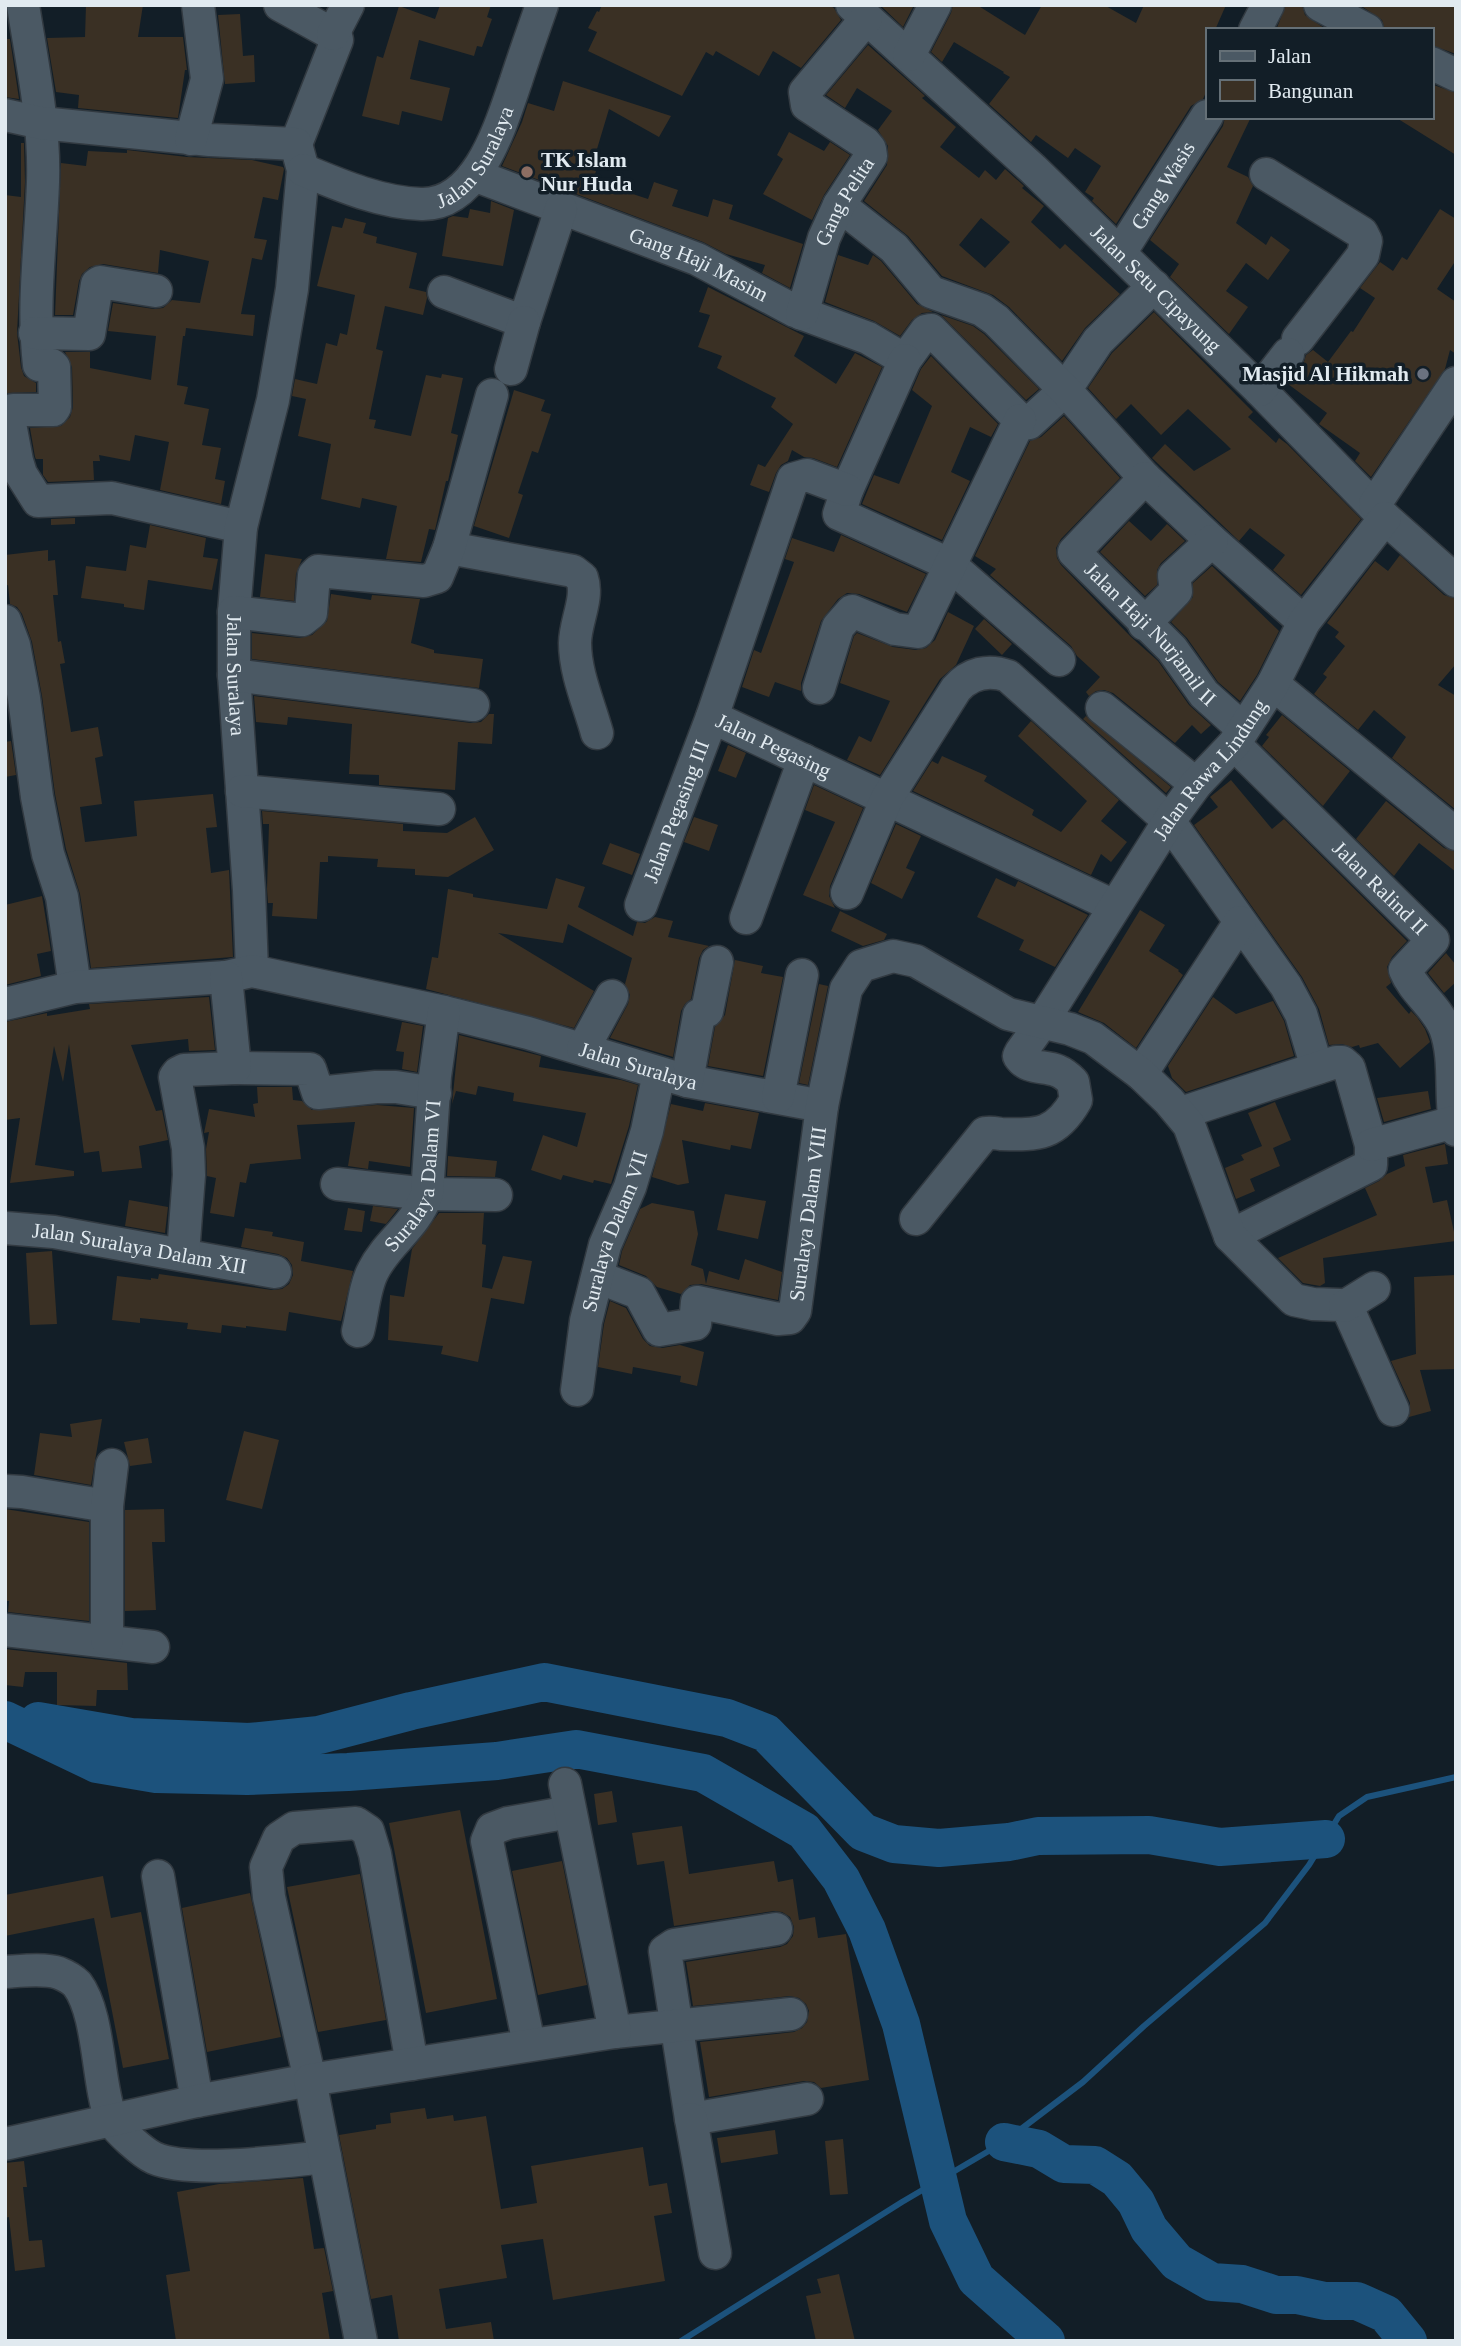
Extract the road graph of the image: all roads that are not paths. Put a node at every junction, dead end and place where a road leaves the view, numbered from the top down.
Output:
1 (23, 5) edge
2 (198, 5) edge
3 (280, 5) edge
4 (348, 5) edge
5 (541, 5) edge
6 (935, 5) edge
7 (1268, 5) edge
8 (1320, 5) edge
9 (859, 12) edge
10 (1256, 28) edge
11 (1363, 28) edge
12 (333, 34) junction
13 (909, 55) junction
14 (1433, 64) edge
15 (1456, 75) edge
16 (5, 115) edge
17 (1206, 119) edge
18 (41, 123) junction
19 (191, 138) junction
20 (300, 157) junction
21 (1266, 174) dead end
22 (474, 175) junction
23 (839, 205) junction
24 (561, 209) junction
25 (1120, 253) junction
26 (1154, 286) junction
27 (156, 290) dead end
28 (444, 292) dead end
29 (802, 314) junction
30 (524, 322) junction
31 (35, 333) junction
32 (909, 355) junction
33 (511, 369) dead end
34 (1456, 383) edge
35 (1065, 390) junction
36 (1259, 390) junction
37 (492, 396) dead end
38 (1020, 421) junction
39 (1145, 478) junction
40 (847, 490) junction
41 (1380, 511) junction
42 (241, 527) junction
43 (1212, 541) junction
44 (449, 548) junction
45 (949, 564) junction
46 (1456, 580) edge
47 (234, 612) junction
48 (5, 621) edge
49 (1304, 622) junction
50 (1144, 624) junction
51 (1059, 660) dead end
52 (234, 676) junction
53 (1273, 684) junction
54 (819, 688) dead end
55 (472, 705) dead end
56 (1102, 708) dead end
57 (712, 717) junction
58 (597, 733) dead end
59 (1239, 736) junction
60 (804, 760) junction
61 (1196, 784) junction
62 (242, 791) junction
63 (887, 798) junction
64 (439, 809) dead end
65 (1169, 821) junction
66 (1456, 834) edge
67 (847, 893) dead end
68 (641, 905) dead end
69 (1114, 906) junction
70 (746, 918) dead end
71 (1240, 922) junction
72 (1444, 942) edge
73 (717, 962) dead end
74 (239, 974) junction
75 (802, 975) dead end
76 (75, 987) junction
77 (612, 996) dead end
78 (5, 1004) edge
79 (444, 1012) junction
80 (1041, 1024) junction
81 (583, 1049) junction
82 (234, 1068) junction
83 (1317, 1068) junction
84 (1141, 1074) junction
85 (673, 1077) junction
86 (435, 1093) junction
87 (778, 1097) junction
88 (822, 1106) junction
89 (1181, 1113) junction
90 (1455, 1126) edge
91 (1371, 1145) junction
92 (337, 1184) dead end
93 (427, 1194) junction
94 (496, 1195) dead end
95 (916, 1219) dead end
96 (5, 1228) edge
97 (1230, 1236) junction
98 (183, 1254) junction
99 (275, 1272) dead end
100 (598, 1277) junction
101 (1374, 1288) dead end
102 (1345, 1306) junction
103 (358, 1331) dead end
104 (577, 1390) dead end
105 (1393, 1410) dead end
106 (112, 1465) dead end
107 (5, 1491) edge
108 (107, 1506) junction
109 (5, 1630) edge
110 (107, 1640) junction
111 (153, 1647) dead end
112 (158, 1875) dead end
113 (776, 1929) dead end
114 (5, 1972) edge
115 (790, 2014) dead end
116 (677, 2026) junction
117 (615, 2032) junction
118 (529, 2044) junction
119 (412, 2064) junction
120 (310, 2080) junction
121 (807, 2099) dead end
122 (197, 2101) junction
123 (691, 2119) junction
124 (112, 2121) junction
125 (5, 2144) edge
126 (325, 2157) junction
127 (715, 2253) dead end
128 (361, 2341) edge

1 - 18 street
2 - 19 street
3 - 12 street
4 - 12 street
5 - 22 street, Jalan Suralaya
6 - 13 street
7 - 10 street
8 - 11 street
9 - 13 street, Jalan Setu Cipayung
9 - 23 street, Gang Pelita
12 - 20 street
13 - 25 street, Jalan Setu Cipayung
14 - 15 street
16 - 18 street
17 - 25 street, Gang Wasis
18 - 19 street
18 - 31 street
19 - 20 street
20 - 22 street, Jalan Suralaya
20 - 42 street, Jalan Suralaya
21 - 36 street
22 - 24 street, Gang Haji Masim
23 - 29 street, Gang Pelita
23 - 35 street
24 - 29 street, Gang Haji Masim
24 - 30 street
25 - 26 street, Jalan Setu Cipayung
26 - 35 street
26 - 36 street, Jalan Setu Cipayung
27 - 31 street
28 - 30 street
29 - 32 street, Gang Haji Masim
30 - 33 street
31 - 42 street
32 - 38 street
32 - 40 street
34 - 41 street, Jalan Rawa Lindung
35 - 38 street
35 - 39 street
36 - 41 street, Jalan Setu Cipayung
37 - 44 street
38 - 45 street
39 - 43 street
39 - 50 street, Jalan Haji Nurjamil II
40 - 45 street
40 - 57 street, Jalan Pegasing
41 - 46 street, Jalan Setu Cipayung
41 - 49 street, Jalan Rawa Lindung
42 - 47 street, Jalan Suralaya
43 - 49 street
43 - 50 street
44 - 47 street
44 - 58 street
45 - 51 street
45 - 54 street
47 - 52 street, Jalan Suralaya
48 - 76 street
49 - 53 street, Jalan Rawa Lindung
50 - 59 street, Jalan Haji Nurjamil II
52 - 55 street
52 - 62 street, Jalan Suralaya
53 - 59 street, Jalan Rawa Lindung
53 - 66 street
56 - 61 street
57 - 60 street, Jalan Pegasing
57 - 68 street, Jalan Pegasing III
59 - 61 street, Jalan Rawa Lindung
59 - 72 street, Jalan Ralind II
60 - 63 street, Jalan Pegasing
60 - 70 street
61 - 65 street, Jalan Rawa Lindung
62 - 64 street
62 - 74 street, Jalan Suralaya
63 - 65 street
63 - 67 street
63 - 69 street, Jalan Pegasing
65 - 69 street, Jalan Rawa Lindung
65 - 71 street
69 - 80 street, Jalan Rawa Lindung
71 - 83 street
71 - 84 street
72 - 90 street, Jalan Ralind II
73 - 85 street, Suralaya Dalam VII
74 - 76 street
74 - 79 street, Jalan Suralaya
74 - 82 street
75 - 87 street
76 - 78 street
77 - 81 street
79 - 81 street, Jalan Suralaya
79 - 86 street, Suralaya Dalam VI
80 - 84 street, Suralaya Dalam VIII
80 - 88 street, Suralaya Dalam VIII
80 - 95 street, Jalan Rawa Lindung
81 - 85 street, Jalan Suralaya
82 - 86 street
82 - 98 street
83 - 89 street
83 - 91 street
84 - 89 street, Suralaya Dalam VIII
85 - 87 street, Jalan Suralaya
85 - 100 street, Suralaya Dalam VII
86 - 93 street, Suralaya Dalam VI
87 - 88 street, Jalan Suralaya
88 - 100 street, Suralaya Dalam VIII
89 - 97 street, Suralaya Dalam VIII
90 - 91 street
91 - 97 street
92 - 93 street
93 - 94 street
93 - 103 street, Suralaya Dalam VI
96 - 98 street, Jalan Suralaya Dalam XII
97 - 102 street
98 - 99 street, Jalan Suralaya Dalam XII
100 - 104 street, Suralaya Dalam VII
101 - 102 street
102 - 105 street
106 - 108 street
107 - 108 street
108 - 110 street
109 - 110 street
110 - 111 street
112 - 122 street
113 - 116 street
114 - 124 street
115 - 116 street
116 - 117 street
116 - 123 street
117 - 118 street
117 - 118 street
118 - 119 street
119 - 120 street
119 - 120 street
120 - 122 street
120 - 126 street
121 - 123 street
122 - 124 street
123 - 127 street
124 - 125 street
124 - 126 street
126 - 128 street

